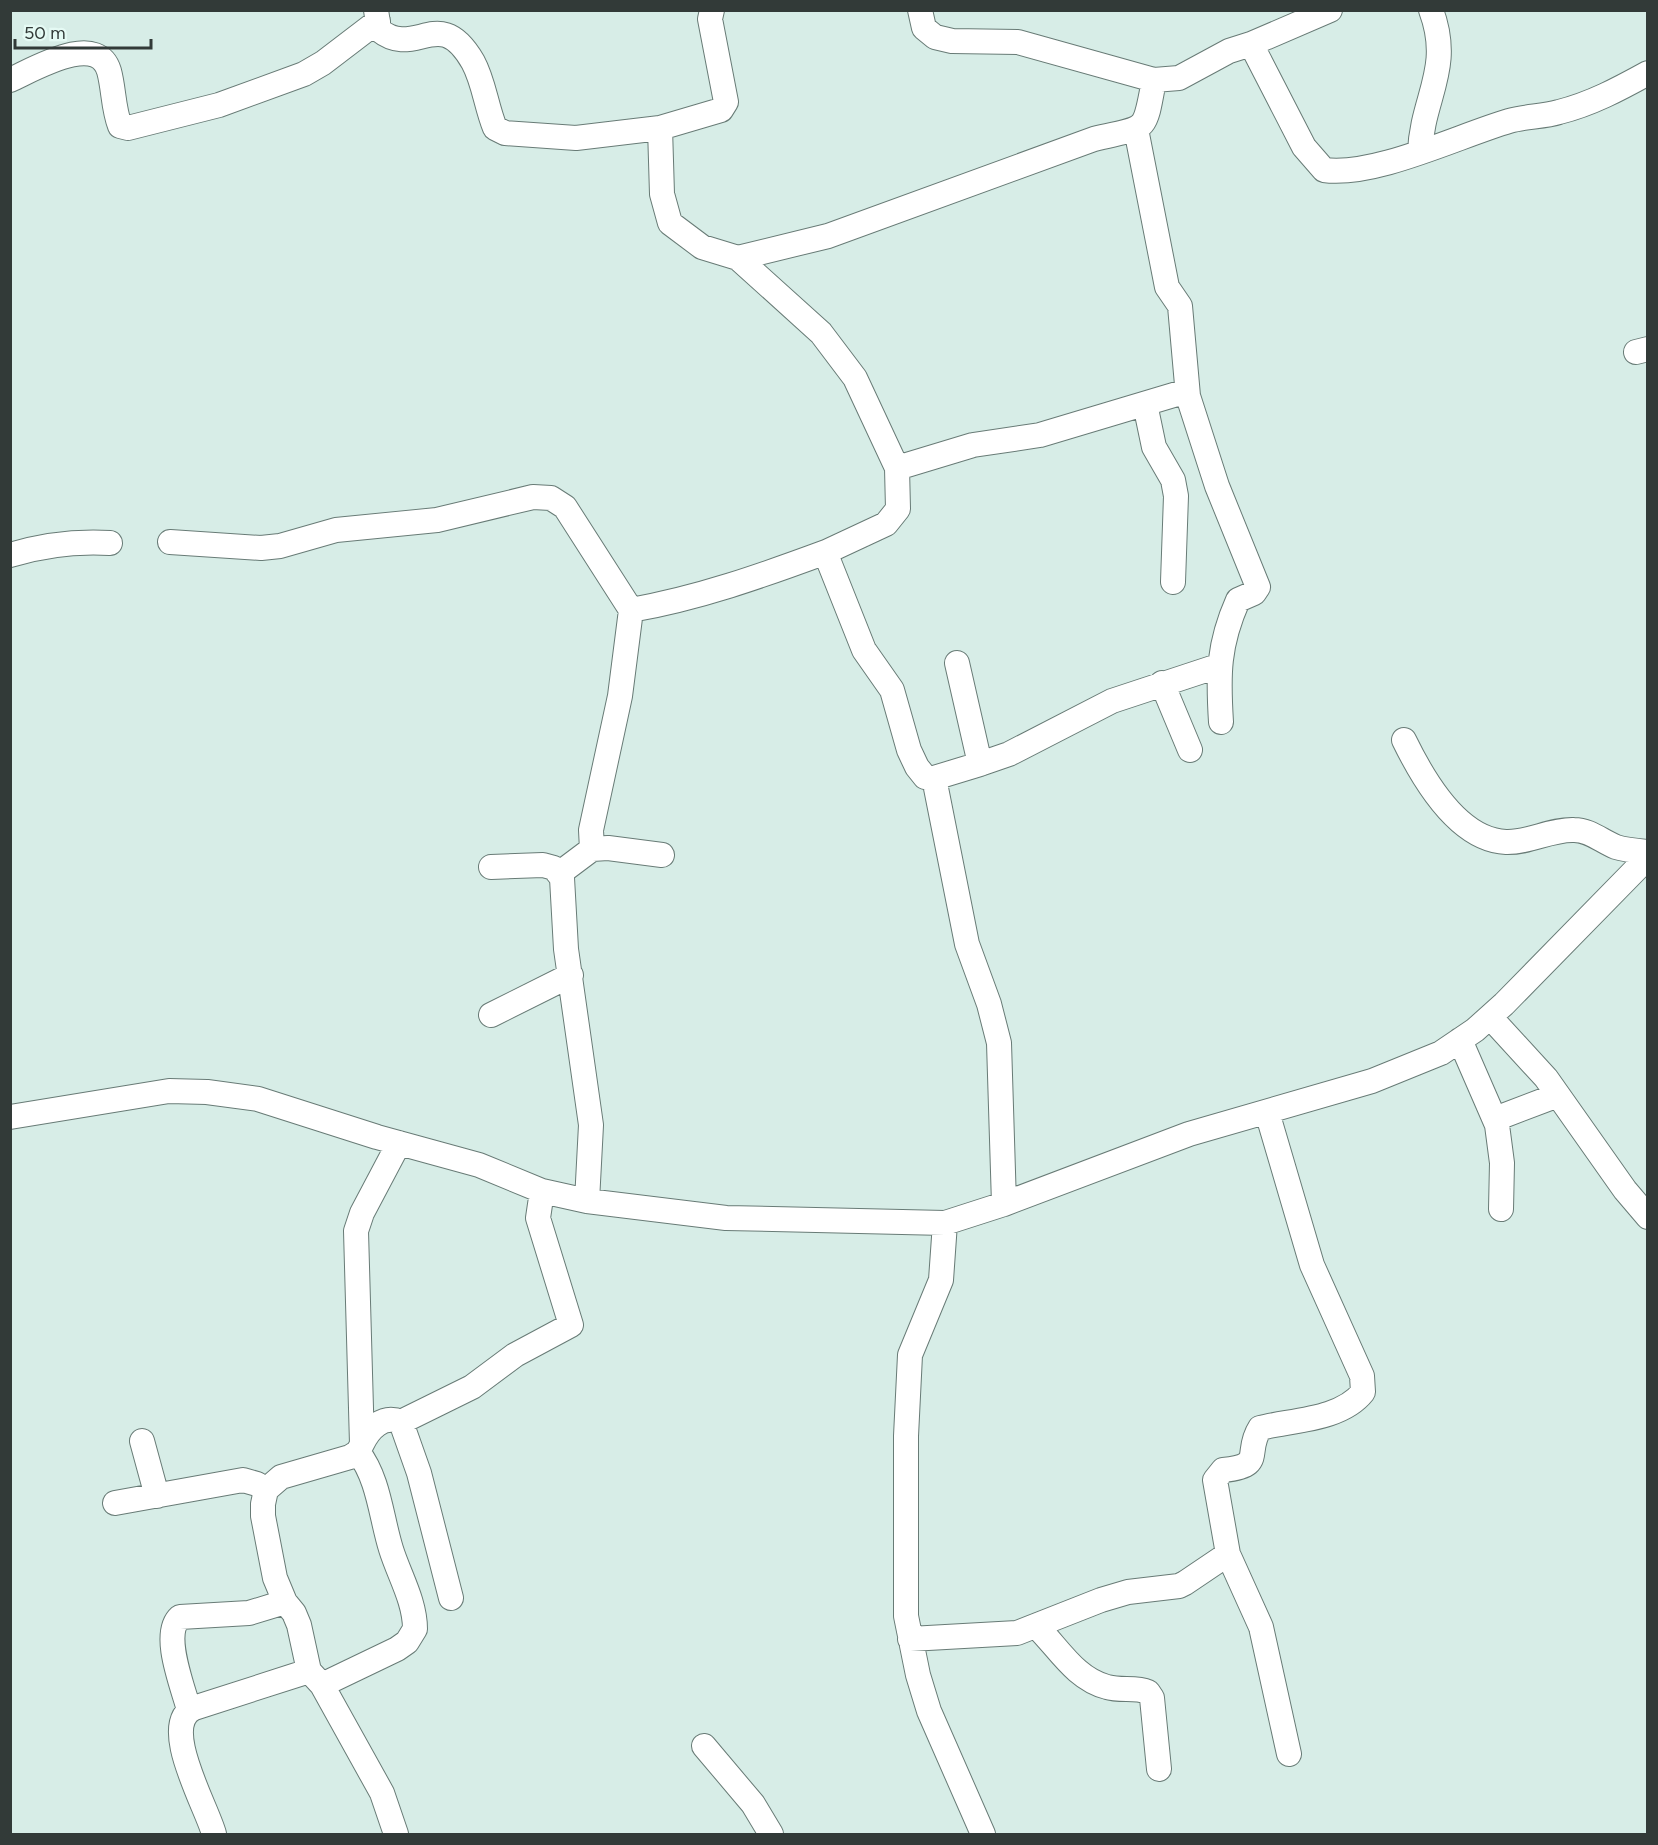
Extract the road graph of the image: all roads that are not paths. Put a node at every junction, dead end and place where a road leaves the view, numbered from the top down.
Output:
1 (711, 10) edge
2 (920, 10) edge
3 (1330, 10) edge
4 (1431, 10) edge
5 (377, 16) edge
6 (1251, 44) junction
7 (1647, 73) edge
8 (10, 80) edge
9 (1154, 80) junction
10 (660, 128) junction
11 (1136, 129) junction
12 (1420, 152) junction
13 (738, 258) junction
14 (1187, 391) junction
15 (1145, 404) junction
16 (897, 468) junction
17 (170, 542) dead end
18 (110, 543) dead end
19 (826, 552) junction
20 (10, 555) edge
21 (1173, 582) dead end
22 (631, 609) junction
23 (957, 663) dead end
24 (1218, 666) junction
25 (1162, 683) junction
26 (1221, 722) dead end
27 (1404, 740) dead end
28 (1190, 750) dead end
29 (980, 764) junction
30 (934, 778) junction
31 (592, 849) junction
32 (1647, 852) edge
33 (662, 855) dead end
34 (1647, 857) edge
35 (491, 867) dead end
36 (560, 873) junction
37 (1638, 878) edge
38 (571, 975) junction
39 (491, 1015) dead end
40 (1490, 1017) junction
41 (1460, 1040) junction
42 (1558, 1095) junction
43 (1267, 1112) junction
44 (10, 1117) edge
45 (1495, 1119) junction
46 (388, 1140) junction
47 (542, 1191) junction
48 (587, 1202) junction
49 (1004, 1204) junction
50 (1501, 1209) dead end
51 (1647, 1217) edge
52 (945, 1223) junction
53 (401, 1422) junction
54 (142, 1441) dead end
55 (360, 1448) junction
56 (266, 1490) junction
57 (157, 1496) junction
58 (115, 1503) dead end
59 (1228, 1554) junction
60 (451, 1598) dead end
61 (285, 1602) junction
62 (1036, 1626) junction
63 (910, 1639) junction
64 (315, 1678) junction
65 (189, 1710) junction
66 (704, 1746) dead end
67 (1289, 1754) dead end
68 (1159, 1769) dead end
69 (214, 1834) edge
70 (396, 1834) edge
71 (771, 1834) edge
72 (983, 1834) edge

1 - 10 street
2 - 9 street
3 - 6 street
4 - 12 street
5 - 8 street
5 - 10 street
6 - 9 street
6 - 12 street
7 - 12 street
9 - 11 street
10 - 13 street
11 - 13 street
11 - 14 street
13 - 16 street
14 - 15 street
14 - 24 street
15 - 16 street
15 - 21 street
16 - 19 street
17 - 22 street
18 - 20 street
19 - 22 street
19 - 30 street
22 - 31 street
23 - 29 street
24 - 25 street
24 - 26 street
25 - 28 street
25 - 29 street
27 - 32 street
29 - 30 street
30 - 49 street
31 - 33 street
31 - 36 street
34 - 37 street
35 - 36 street
36 - 38 street
37 - 40 street
38 - 39 street
38 - 48 street
40 - 41 street
40 - 42 street
41 - 43 street
41 - 45 street
42 - 45 street
42 - 51 street
43 - 49 street
43 - 59 street
44 - 46 street
45 - 50 street
46 - 47 street
46 - 55 street
47 - 48 street
47 - 53 street
48 - 52 street
49 - 52 street
52 - 63 street
53 - 55 street
53 - 60 street
54 - 57 street
55 - 56 street
55 - 64 street
56 - 57 street
56 - 61 street
57 - 58 street
59 - 62 street
59 - 67 street
61 - 64 street
61 - 65 street
62 - 63 street
62 - 68 street
63 - 72 street
64 - 65 street
64 - 70 street
65 - 69 street
66 - 71 street

